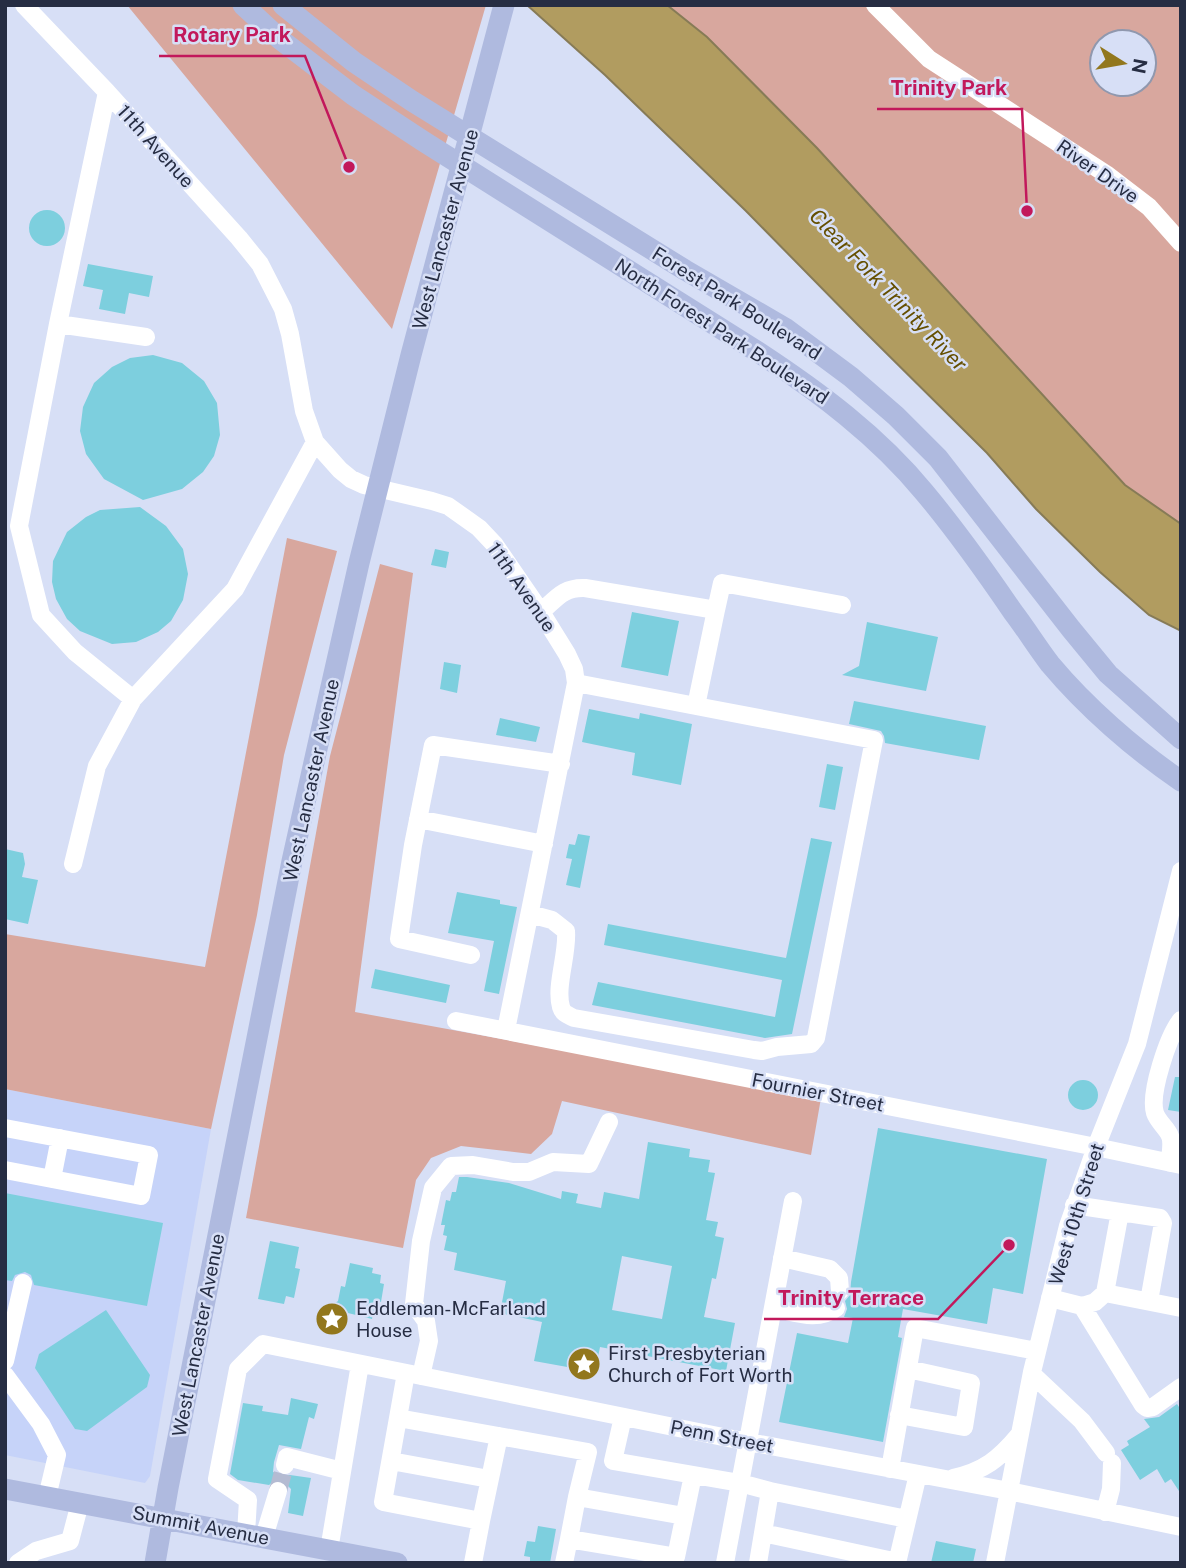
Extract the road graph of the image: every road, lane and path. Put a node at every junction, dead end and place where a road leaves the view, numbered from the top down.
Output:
1 (24, 5) edge
2 (243, 5) edge
3 (283, 5) edge
4 (504, 5) edge
5 (875, 5) edge
6 (107, 92) junction
7 (1181, 243) edge
8 (58, 324) junction
9 (146, 337) dead end
10 (315, 442) junction
11 (842, 605) dead end
12 (716, 610) junction
13 (541, 612) junction
14 (576, 683) junction
15 (133, 699) junction
16 (696, 706) junction
17 (1181, 739) edge
18 (561, 764) junction
19 (1181, 781) edge
20 (418, 819) junction
21 (544, 844) junction
22 (74, 864) dead end
23 (1181, 871) edge
24 (530, 914) junction
25 (471, 955) dead end
26 (1181, 1020) edge
27 (456, 1021) dead end
28 (506, 1030) junction
29 (609, 1122) dead end
30 (5, 1128) edge
31 (60, 1138) junction
32 (1096, 1147) junction
33 (1175, 1164) edge
34 (5, 1170) edge
35 (52, 1179) junction
36 (793, 1201) dead end
37 (1074, 1205) junction
38 (1120, 1212) junction
39 (782, 1258) junction
40 (23, 1283) dead end
41 (1105, 1293) junction
42 (1050, 1298) junction
43 (1149, 1301) junction
44 (1082, 1306) junction
45 (773, 1308) junction
46 (1181, 1308) edge
47 (1037, 1351) junction
48 (5, 1361) edge
49 (360, 1364) junction
50 (908, 1369) junction
51 (1032, 1374) junction
52 (5, 1375) edge
53 (414, 1375) junction
54 (1181, 1387) edge
55 (899, 1415) junction
56 (623, 1417) junction
57 (398, 1418) junction
58 (1021, 1433) junction
59 (499, 1436) junction
60 (747, 1441) junction
61 (588, 1452) junction
62 (615, 1455) junction
63 (391, 1461) junction
64 (285, 1465) dead end
65 (890, 1469) junction
66 (342, 1471) junction
67 (918, 1474) junction
68 (693, 1475) junction
69 (489, 1479) junction
70 (946, 1479) junction
71 (740, 1483) junction
72 (5, 1489) edge
73 (278, 1491) tunnel mouth
74 (770, 1491) junction
75 (1009, 1491) junction
76 (47, 1497) junction
77 (578, 1497) junction
78 (80, 1503) junction
79 (1104, 1512) junction
80 (684, 1516) junction
81 (162, 1518) junction
82 (907, 1519) junction
83 (481, 1521) junction
84 (1181, 1527) edge
85 (763, 1533) junction
86 (255, 1536) junction
87 (569, 1539) junction
88 (329, 1550) junction
89 (5, 1558) edge
90 (897, 1562) edge
91 (17, 1563) edge
92 (155, 1563) edge
93 (397, 1563) edge
94 (473, 1563) edge
95 (564, 1563) edge
96 (724, 1563) edge
97 (758, 1563) edge
98 (995, 1563) edge

1 - 6 street, 11th Avenue
2 - 19 main road, North Forest Park Boulevard
3 - 17 main road, Forest Park Boulevard
4 - 81 main road, West Lancaster Avenue
5 - 7 street, River Drive
6 - 8 street
6 - 10 street, 11th Avenue
8 - 9 street
8 - 15 street
10 - 13 street, 11th Avenue
10 - 15 street
11 - 12 street
12 - 13 street
12 - 16 street
13 - 14 street, 11th Avenue
14 - 16 street
14 - 18 street, 11th Avenue
15 - 22 street
16 - 24 street
18 - 20 street
18 - 21 street, 11th Avenue
20 - 21 street
20 - 25 street
21 - 24 street, 11th Avenue
23 - 32 street, West 10th Street
24 - 28 street, 11th Avenue
26 - 33 street
27 - 28 street, Fournier Street
28 - 32 street, Fournier Street
29 - 53 street
30 - 31 street
31 - 35 street
31 - 35 street
32 - 33 street, Fournier Street
32 - 37 street, West 10th Street
34 - 35 street
36 - 39 street
37 - 38 street
37 - 42 street, West 10th Street
38 - 41 street
38 - 43 street
39 - 45 street
39 - 45 street
40 - 48 street
41 - 43 street
41 - 44 street
42 - 44 street
42 - 47 street, West 10th Street
43 - 46 street
44 - 54 street
45 - 60 street
47 - 50 street
47 - 51 street, West 10th Street
49 - 53 street, Penn Street
49 - 66 street
49 - 86 street, Penn Street
50 - 55 street
50 - 55 street
51 - 58 street, West 10th Street
51 - 79 street
52 - 76 street
53 - 56 street, Penn Street
53 - 57 street
55 - 65 street
56 - 60 street, Penn Street
56 - 62 street
57 - 59 street
57 - 63 street
58 - 70 street
58 - 75 street, West 10th Street
59 - 61 street
59 - 69 street
60 - 65 street, Penn Street
60 - 71 street
61 - 62 street
61 - 77 street
62 - 68 street
63 - 69 street
63 - 83 street
64 - 66 street
65 - 67 street, Penn Street
66 - 88 street
67 - 70 street, Penn Street
67 - 82 street
68 - 71 street
68 - 80 street
69 - 83 street
70 - 75 street, Penn Street
71 - 74 street
71 - 96 street
72 - 76 main road, Summit Avenue
73 - 86 street
74 - 82 street
74 - 85 street
75 - 79 street, Penn Street
75 - 98 street, West 10th Street
76 - 78 main road, Summit Avenue
77 - 80 street
77 - 87 street
78 - 81 main road, Summit Avenue
78 - 91 street
79 - 84 street, Penn Street
80 - 87 street
81 - 86 main road, Summit Avenue
81 - 92 main road, West Lancaster Avenue
82 - 90 street
83 - 94 street
85 - 90 street
85 - 97 street
86 - 88 main road, Summit Avenue
87 - 95 street
88 - 93 main road, Summit Avenue
89 - 91 street

